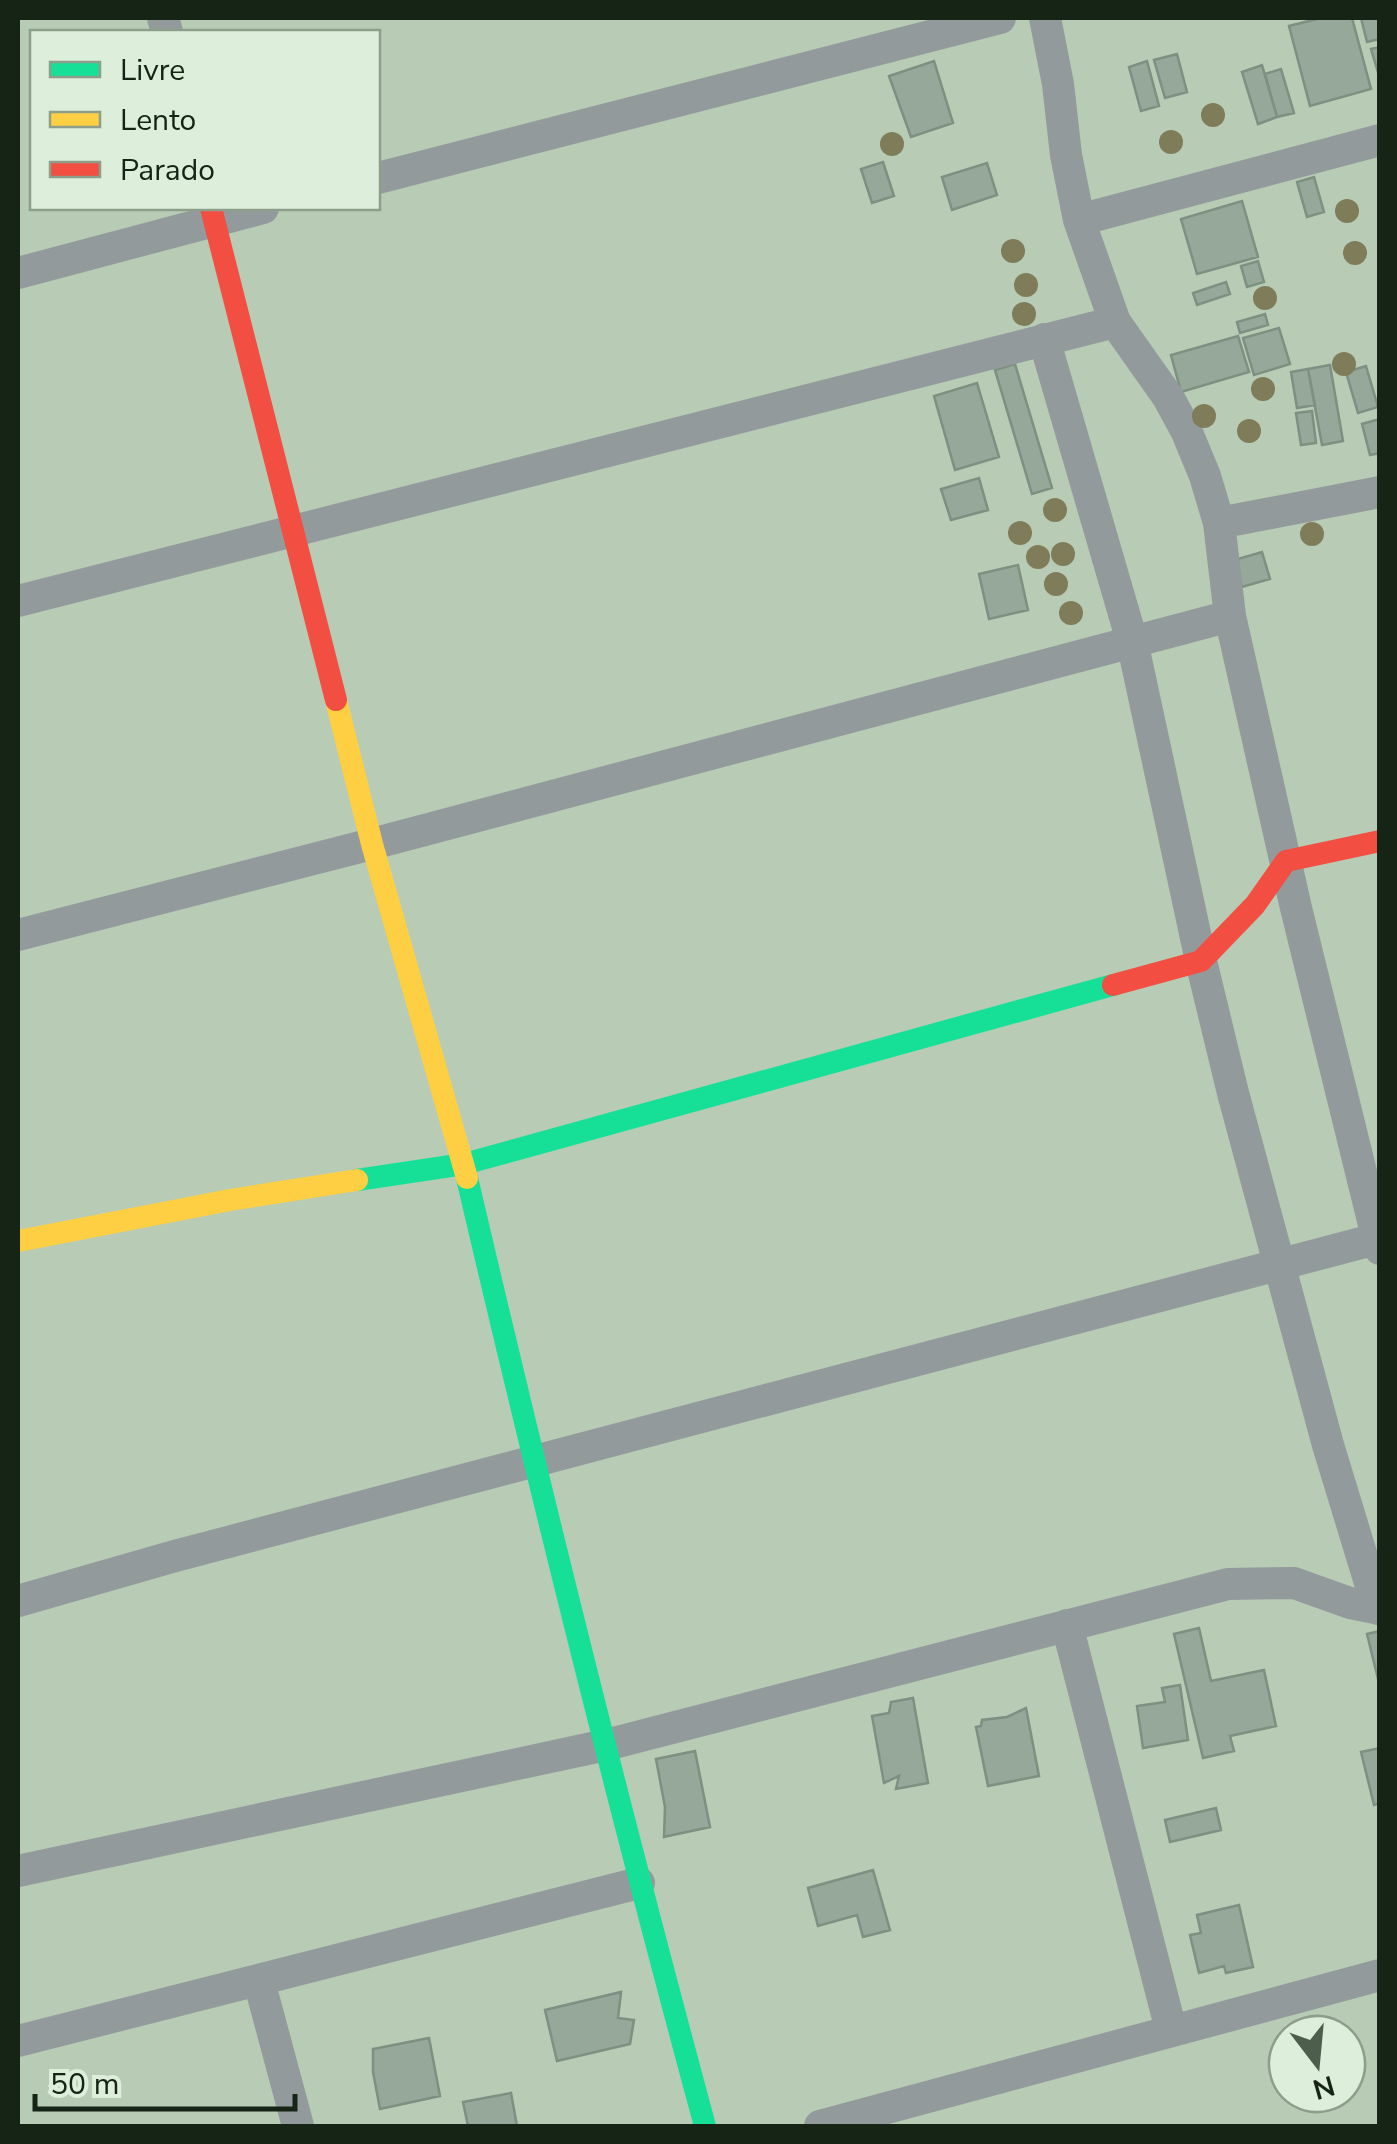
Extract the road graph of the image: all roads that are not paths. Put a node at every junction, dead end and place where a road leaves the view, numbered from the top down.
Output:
1 (1000, 18) edge
2 (1045, 18) edge
3 (1380, 140) edge
4 (380, 177) edge
5 (246, 210) edge
6 (213, 214) edge
7 (1079, 220) junction
8 (18, 273) edge
9 (1115, 322) junction
10 (1044, 340) junction
11 (1380, 492) edge
12 (1219, 524) junction
13 (292, 531) junction
14 (18, 602) edge
15 (1230, 616) junction
16 (1132, 641) junction
17 (1380, 840) edge
18 (372, 844) junction
19 (1286, 860) junction
20 (18, 936) edge
21 (1201, 961) junction
22 (464, 1164) junction
23 (18, 1241) edge
24 (1378, 1242) edge
25 (1279, 1265) junction
26 (533, 1462) junction
27 (18, 1601) edge
28 (1379, 1609) edge
29 (1067, 1624) junction
30 (606, 1745) junction
31 (18, 1870) edge
32 (638, 1884) junction
33 (1380, 1975) edge
34 (259, 1981) junction
35 (1171, 2030) junction
36 (18, 2041) edge
37 (298, 2126) edge
38 (706, 2126) edge
39 (820, 2126) edge

1 - 4 street
2 - 7 street
3 - 7 street
5 - 6 street
6 - 8 street
6 - 13 street
7 - 9 street
9 - 10 street
9 - 12 street
10 - 13 street
10 - 16 street
11 - 12 street
12 - 15 street
13 - 14 street
13 - 18 street
15 - 16 street
15 - 19 street
16 - 18 street
16 - 21 street
17 - 19 street
18 - 20 street
18 - 22 street
19 - 21 street
19 - 24 street
21 - 22 street
21 - 25 street
22 - 23 street
22 - 26 street
24 - 25 street
25 - 26 street
25 - 28 street
26 - 27 street
26 - 30 street
28 - 29 street
29 - 30 street
29 - 35 street
30 - 31 street
30 - 32 street
32 - 34 street
32 - 38 street
33 - 35 street
34 - 36 street
34 - 37 street
35 - 39 street

